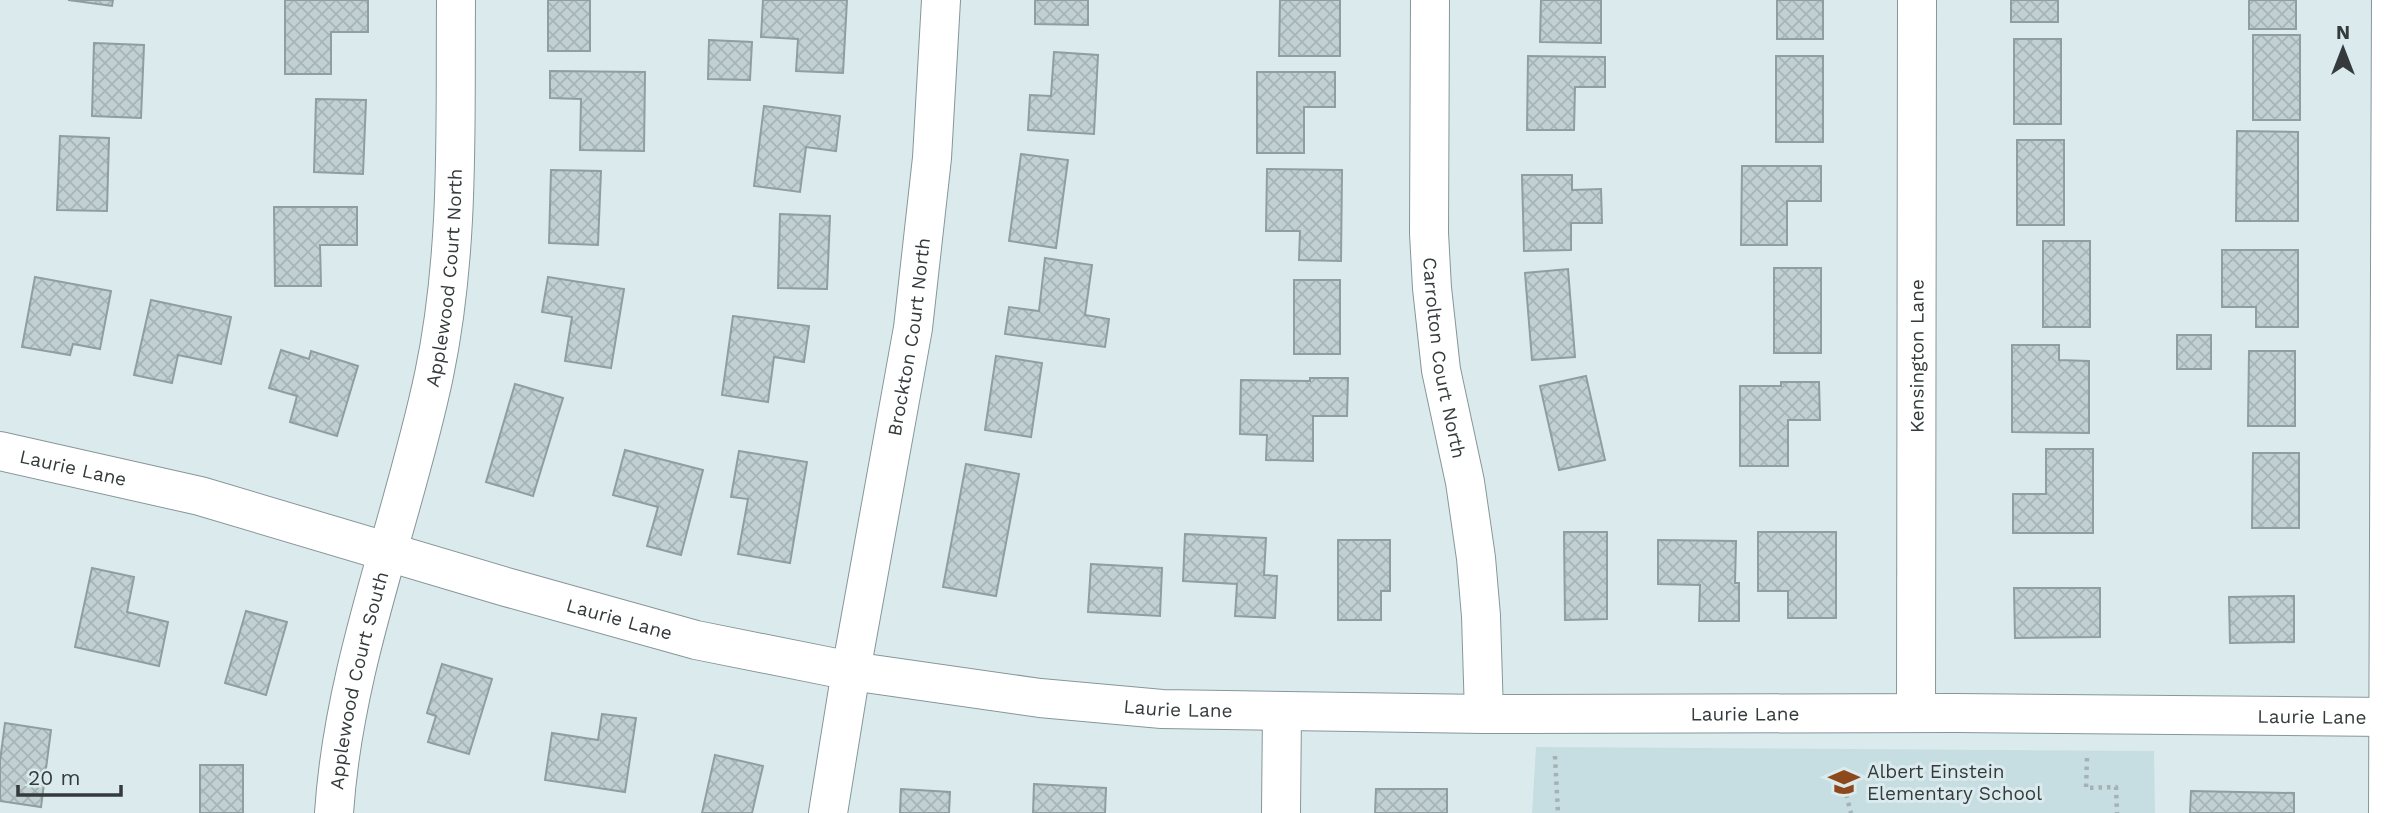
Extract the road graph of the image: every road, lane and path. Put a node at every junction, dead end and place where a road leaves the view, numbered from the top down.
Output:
1 (456, 0) edge
2 (940, 0) edge
3 (1430, 0) edge
4 (1917, 0) edge
5 (2391, 0) edge
6 (0, 451) edge
7 (388, 551) junction
8 (851, 671) junction
9 (1282, 711) junction
10 (1916, 713) junction
11 (1484, 714) junction
12 (2388, 717) junction
13 (1555, 755) dead end
14 (2087, 758) dead end
15 (1842, 778) dead end
16 (334, 813) edge
17 (828, 813) edge
18 (1281, 813) edge
19 (1558, 813) edge
20 (1851, 813) edge
21 (2117, 813) edge
22 (2388, 813) edge

1 - 7 street, Applewood Court North
2 - 8 street, Brockton Court North
3 - 11 street, Carrolton Court North
4 - 10 street, Kensington Lane
5 - 12 street
6 - 7 street, Laurie Lane
7 - 8 street, Laurie Lane
7 - 16 street, Applewood Court South
8 - 9 street, Laurie Lane
8 - 17 street, Brockton Court North
9 - 11 street, Laurie Lane
9 - 18 street
10 - 11 street, Laurie Lane
10 - 12 street, Laurie Lane
12 - 22 street
13 - 19 path
14 - 21 path
15 - 20 path

